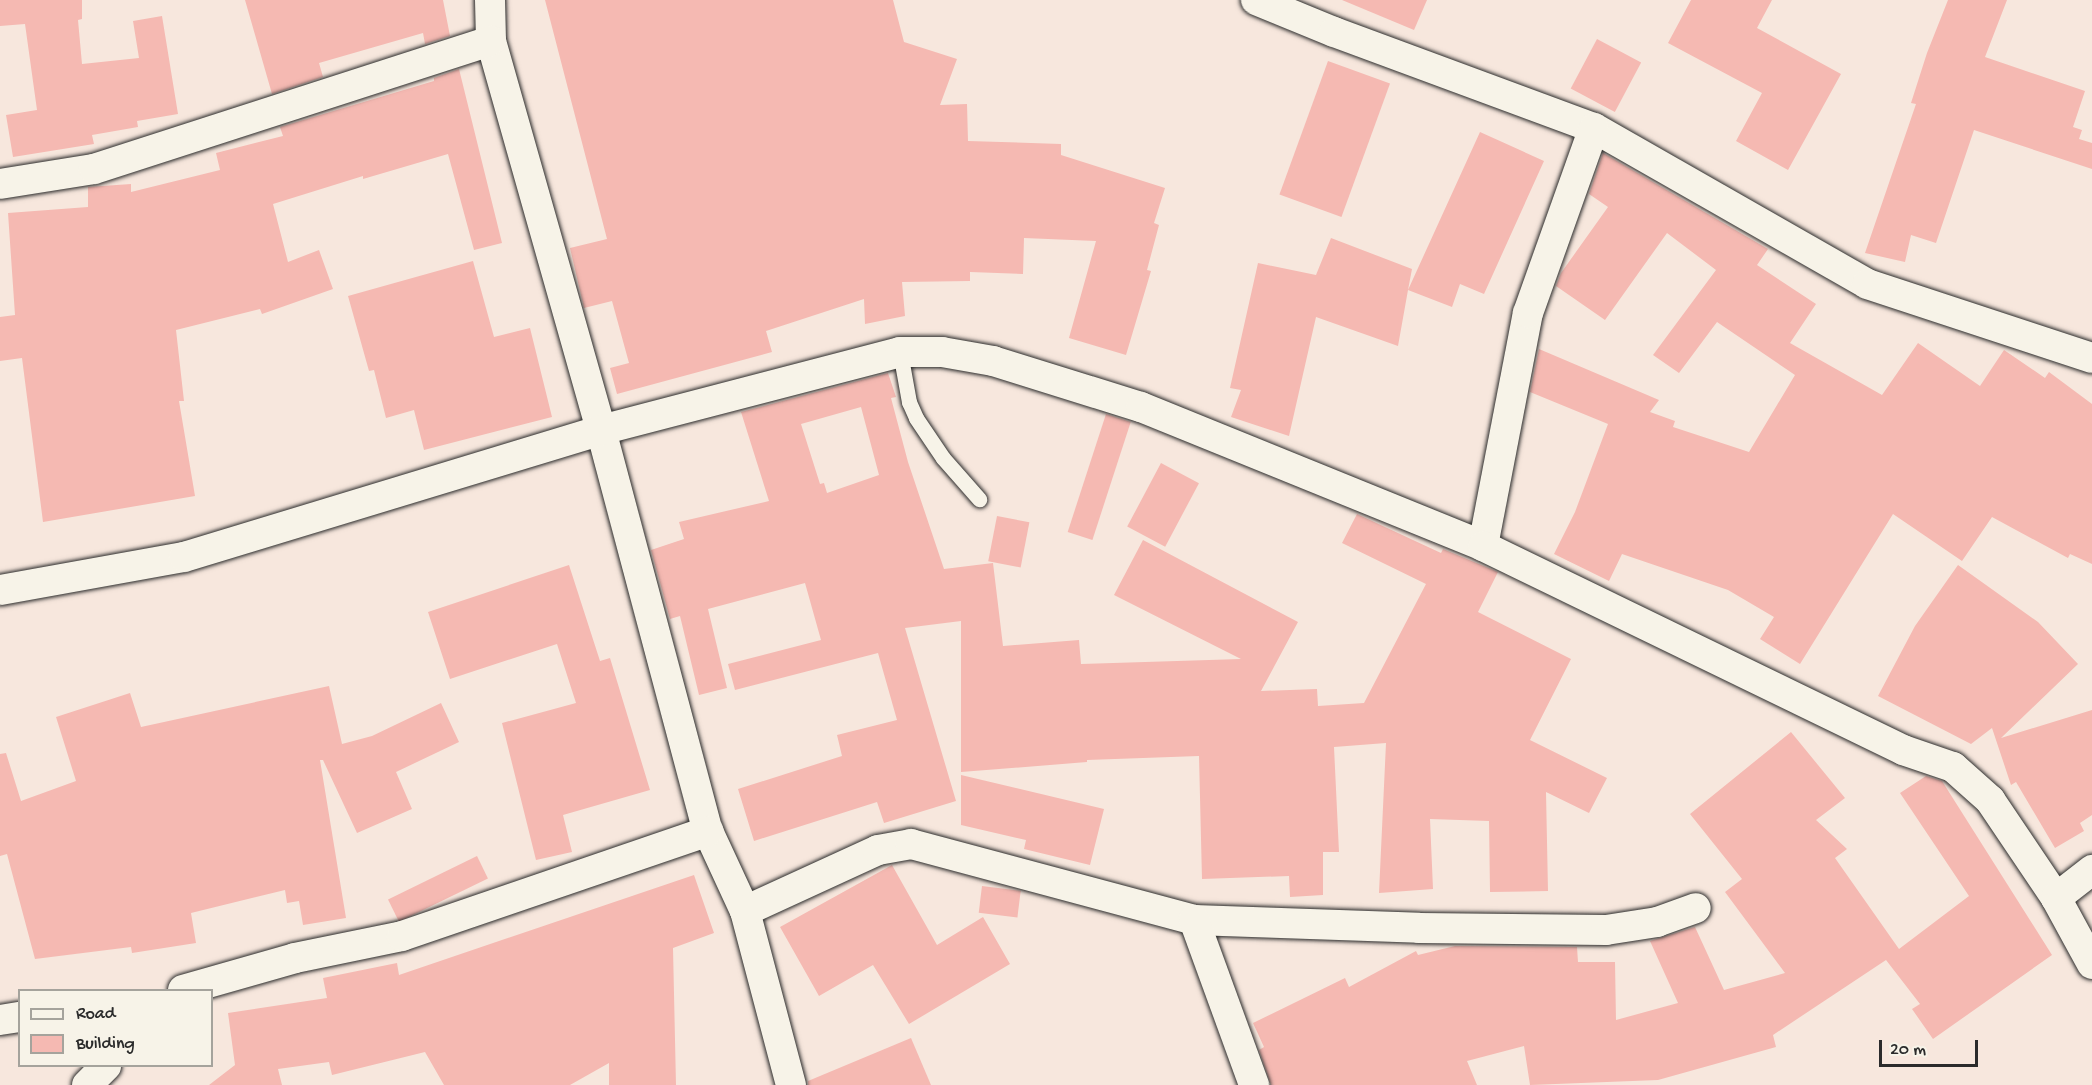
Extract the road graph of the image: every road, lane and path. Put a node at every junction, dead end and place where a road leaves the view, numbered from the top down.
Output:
1 (490, 0) edge
2 (1257, 0) edge
3 (491, 41) junction
4 (1594, 128) junction
5 (0, 184) edge
6 (900, 352) junction
7 (2092, 358) edge
8 (601, 430) junction
9 (979, 499) dead end
10 (1483, 546) junction
11 (0, 590) edge
12 (708, 831) junction
13 (2092, 870) edge
14 (2056, 898) junction
15 (1695, 908) dead end
16 (745, 911) junction
17 (1194, 920) junction
18 (2092, 964) edge
19 (186, 989) edge
20 (18, 1017) edge
21 (0, 1020) edge
22 (104, 1067) edge
23 (87, 1085) edge
24 (791, 1085) edge
25 (1254, 1085) edge

1 - 3 street
2 - 4 street
3 - 5 street
3 - 8 street
4 - 7 street
4 - 10 street
6 - 8 street
6 - 9 lane
6 - 10 street
8 - 11 street
8 - 12 street
10 - 14 street
12 - 16 street
12 - 19 street
13 - 14 street
14 - 18 street
15 - 17 street
16 - 17 street
16 - 24 street
17 - 25 street
20 - 21 street
22 - 23 street

